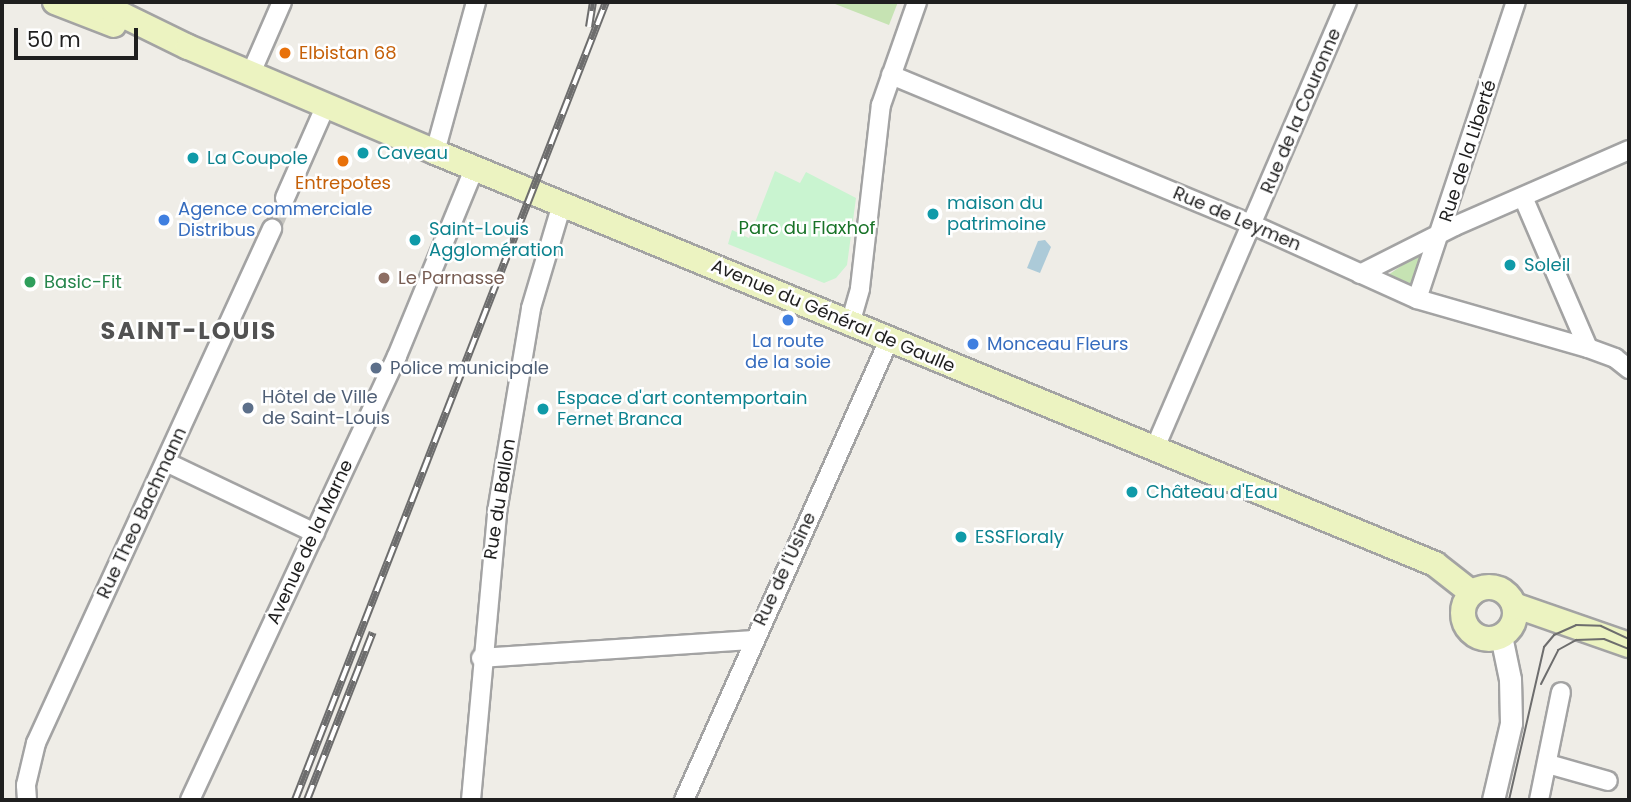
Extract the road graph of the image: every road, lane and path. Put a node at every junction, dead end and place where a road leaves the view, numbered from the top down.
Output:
1 (55, 2) edge
2 (96, 2) edge
3 (282, 2) edge
4 (476, 2) edge
5 (917, 2) edge
6 (1347, 2) edge
7 (1516, 2) edge
8 (131, 9) edge
9 (188, 47) junction
10 (250, 73) junction
11 (891, 75) junction
12 (326, 105) junction
13 (1629, 150) edge
14 (435, 152) junction
15 (475, 167) junction
16 (1522, 197) junction
17 (285, 198) tunnel mouth
18 (562, 204) junction
19 (1253, 225) junction
20 (272, 229) tunnel mouth
21 (1441, 233) junction
22 (1360, 274) junction
23 (1417, 299) junction
24 (850, 324) junction
25 (889, 340) junction
26 (1588, 348) junction
27 (1629, 369) edge
28 (1154, 450) junction
29 (166, 462) junction
30 (315, 533) junction
31 (1472, 593) junction
32 (1514, 605) junction
33 (1501, 636) junction
34 (752, 640) junction
35 (1629, 645) edge
36 (481, 658) junction
37 (1561, 692) dead end
38 (1548, 764) junction
39 (1608, 781) dead end
40 (27, 800) edge
41 (190, 800) edge
42 (471, 800) edge
43 (684, 800) edge
44 (1493, 800) edge
45 (1539, 800) edge

1 - 9 main road, Avenue du Général de Gaulle
2 - 8 main road, Avenue du Général de Gaulle
3 - 10 street
4 - 14 street
5 - 11 street
6 - 19 street, Rue de la Couronne
7 - 21 street, Rue de la Liberté
8 - 9 main road, Avenue du Général de Gaulle
9 - 10 main road, Avenue du Général de Gaulle
10 - 12 main road, Avenue du Général de Gaulle
11 - 19 street, Rue de Leymen
11 - 24 street
12 - 14 main road, Avenue du Général de Gaulle
12 - 17 street
13 - 16 street
14 - 15 main road, Avenue du Général de Gaulle
15 - 18 main road, Avenue du Général de Gaulle
15 - 30 street, Avenue de la Marne
16 - 21 street
16 - 26 street
18 - 24 main road, Avenue du Général de Gaulle
18 - 36 street, Rue du Ballon
19 - 22 street, Rue de Leymen
19 - 28 street, Rue de la Couronne
20 - 29 street, Rue Theo Bachmann
21 - 22 street
21 - 23 street, Rue de la Liberté
22 - 23 street, Rue de Leymen
23 - 26 street, Rue de Leymen
24 - 25 main road, Avenue du Général de Gaulle
25 - 28 main road, Avenue du Général de Gaulle
25 - 34 street, Rue de l'Usine
26 - 27 street, Rue de Leymen
28 - 31 main road, Avenue du Général de Gaulle
29 - 30 street
29 - 40 street, Rue Theo Bachmann
30 - 41 street, Avenue de la Marne
31 - 32 main road
31 - 33 main road
32 - 33 main road
32 - 35 main road
33 - 44 street
34 - 36 street
34 - 43 street, Rue de l'Usine
36 - 42 street, Rue du Ballon
37 - 38 street
38 - 39 street
38 - 45 street

